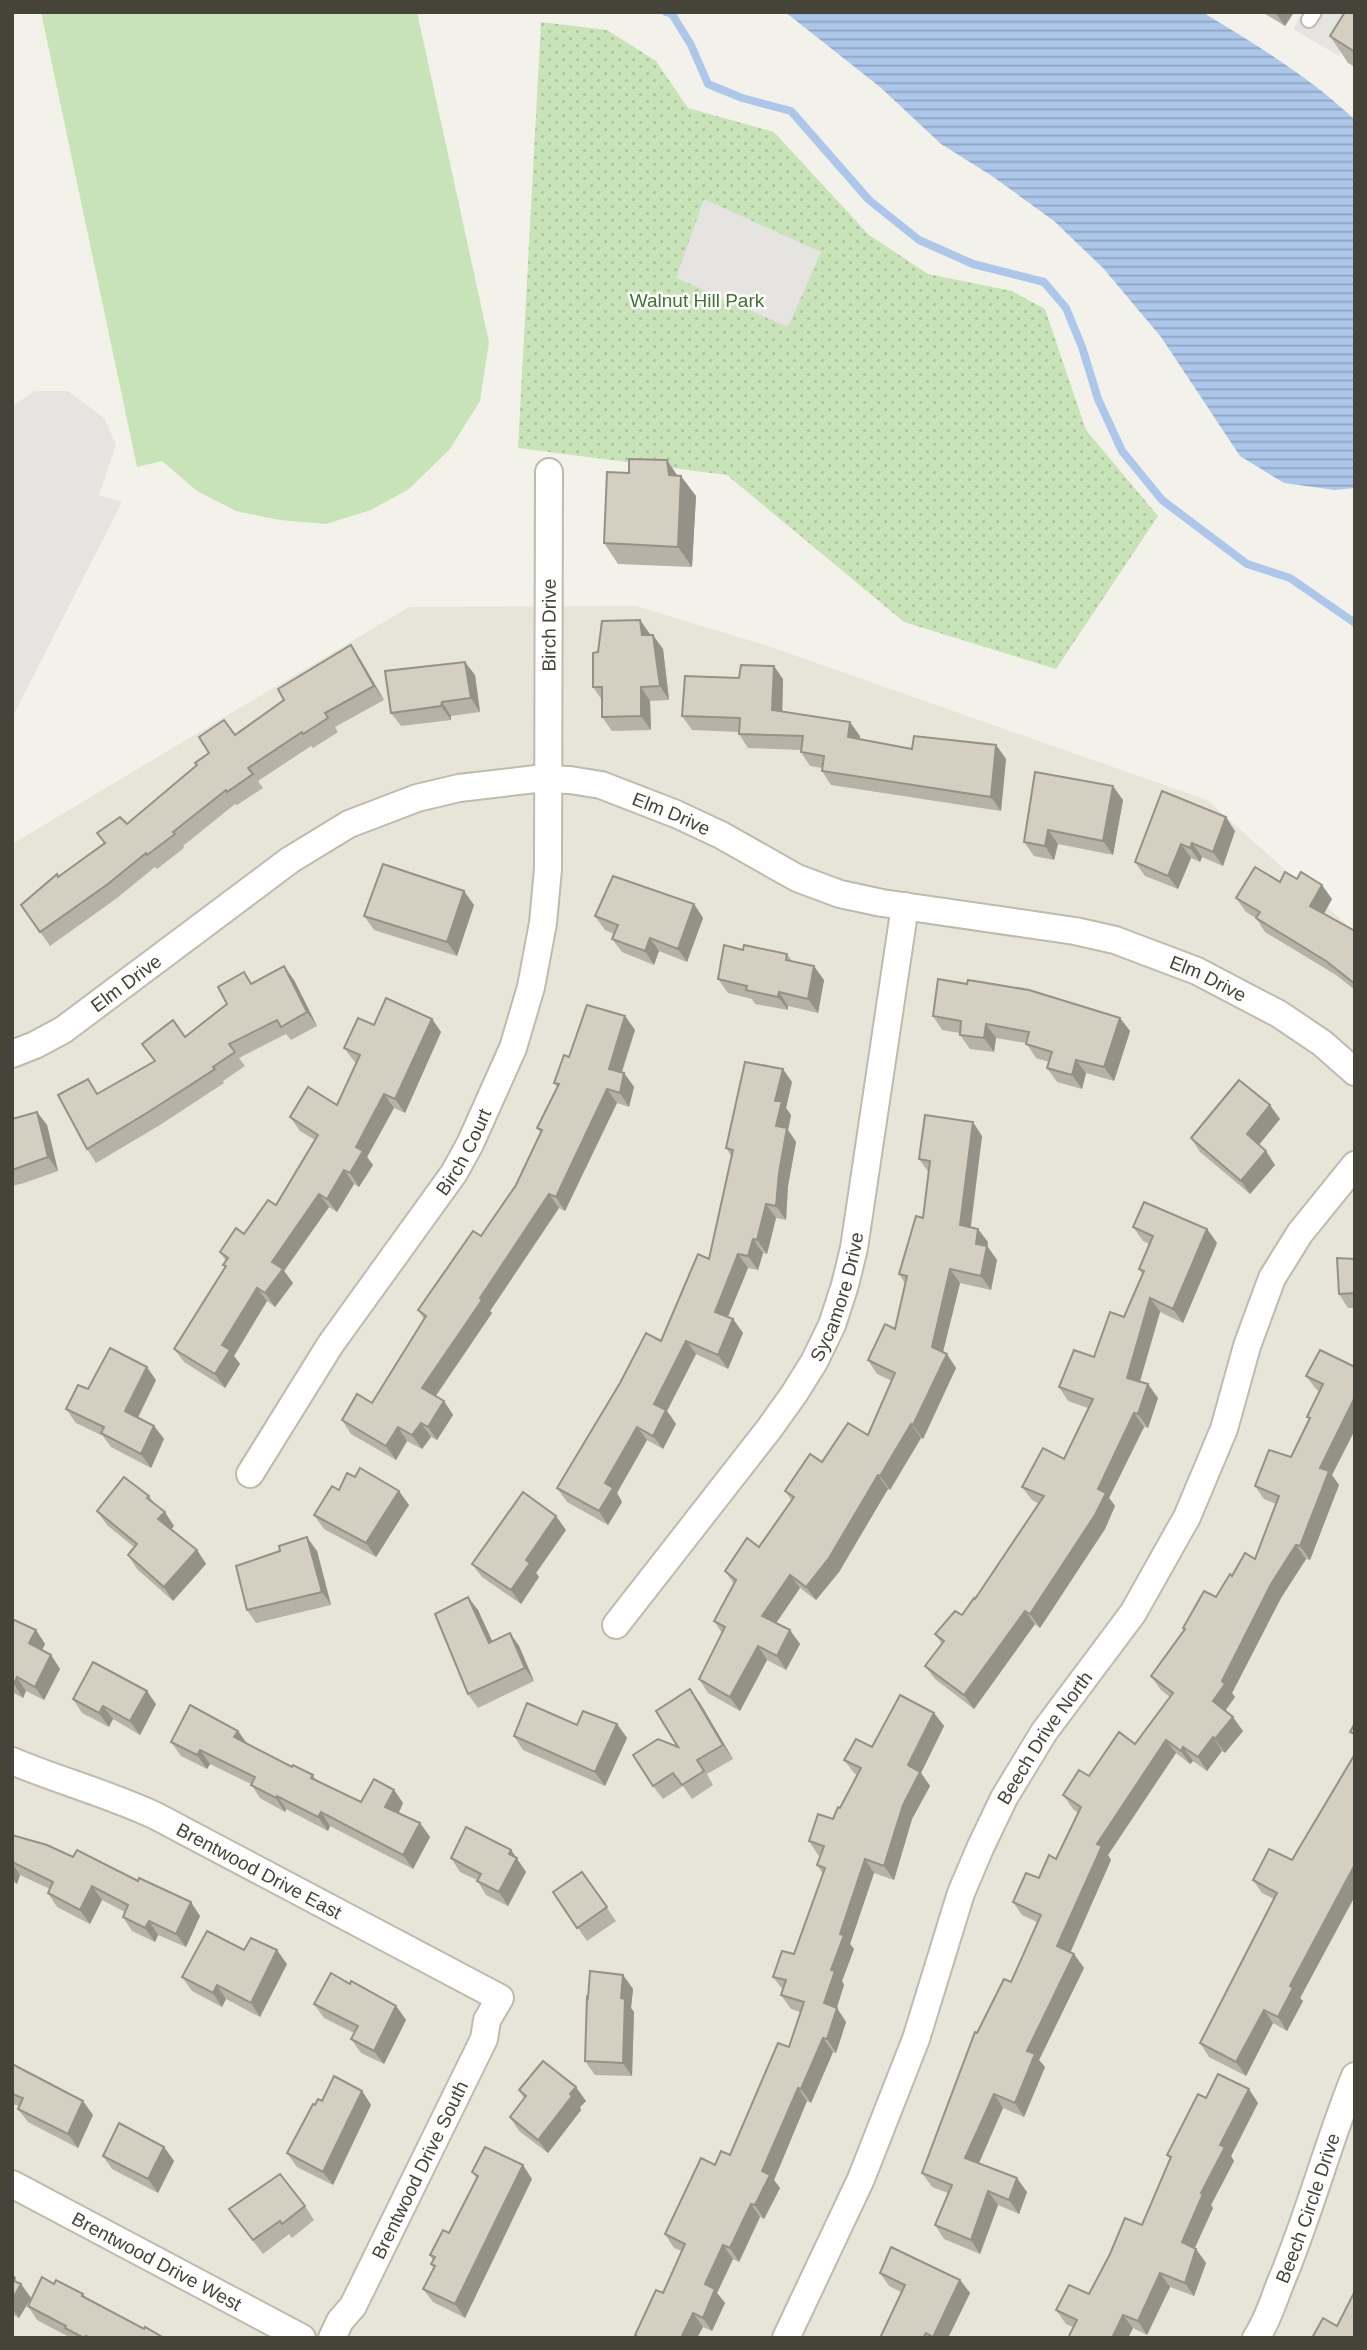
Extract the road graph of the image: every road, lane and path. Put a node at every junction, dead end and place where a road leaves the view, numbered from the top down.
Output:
1 (549, 472) dead end
2 (548, 779) junction
3 (905, 906) junction
4 (12, 1054) edge
5 (1355, 1072) edge
6 (1355, 1165) edge
7 (250, 1474) dead end
8 (616, 1625) dead end
9 (12, 1761) edge
10 (500, 1998) joint
11 (1355, 2076) edge
12 (12, 2184) edge
13 (302, 2338) edge
14 (332, 2338) edge
15 (786, 2338) edge
16 (1256, 2338) edge

1 - 2 street, Birch Drive
2 - 3 street, Elm Drive
2 - 4 street, Elm Drive
2 - 7 street, Birch Court
3 - 5 street, Elm Drive
3 - 8 street, Sycamore Drive
6 - 15 street, Beech Drive North
9 - 10 street, Brentwood Drive East
10 - 14 street, Brentwood Drive South
11 - 16 street, Beech Circle Drive
12 - 13 street, Brentwood Drive West

